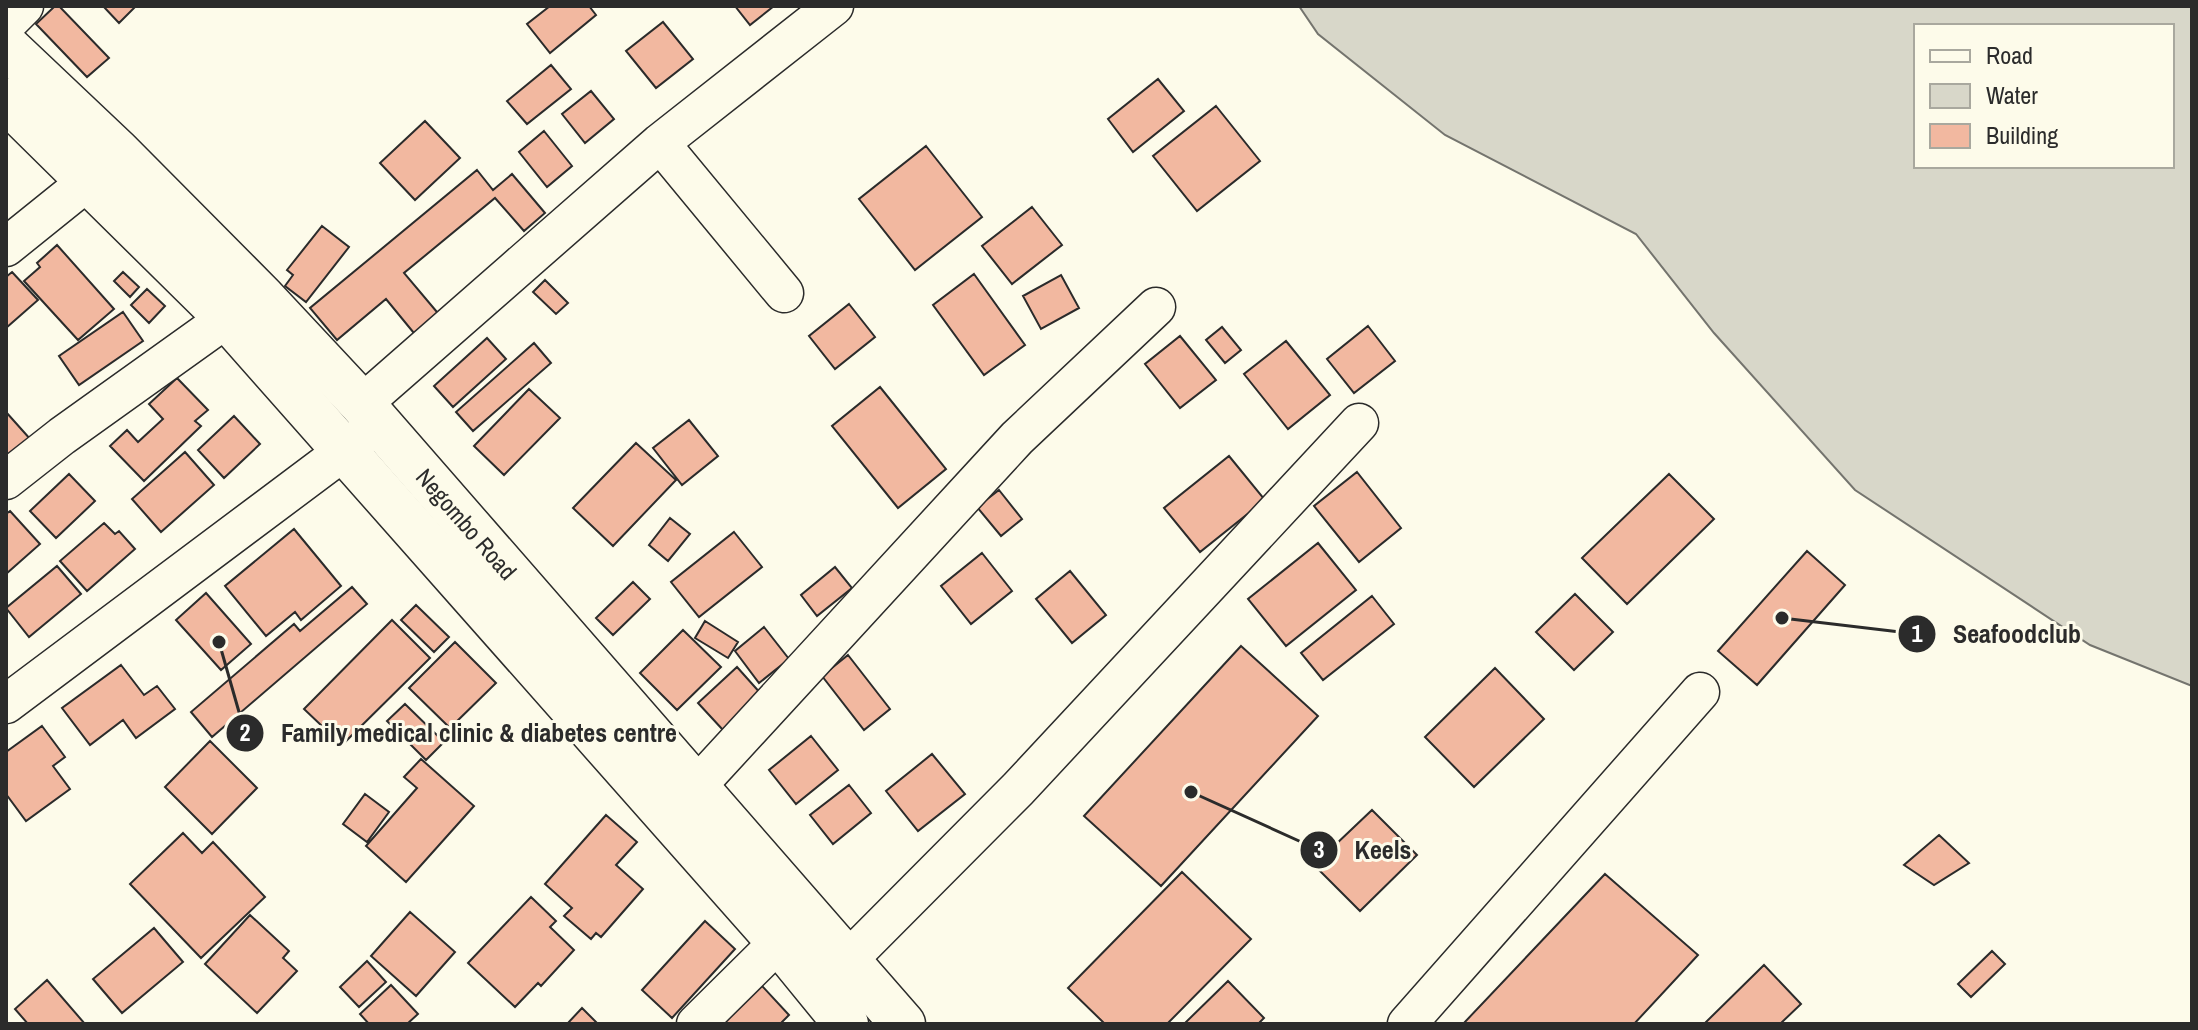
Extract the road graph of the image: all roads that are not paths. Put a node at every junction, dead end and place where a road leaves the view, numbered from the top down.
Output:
1 (24, 6) edge
2 (834, 6) edge
3 (6, 24) edge
4 (6, 46) edge
5 (6, 100) edge
6 (660, 143) junction
7 (88, 181) junction
8 (6, 247) edge
9 (784, 293) dead end
10 (1156, 307) dead end
11 (227, 318) junction
12 (369, 414) junction
13 (1359, 423) dead end
14 (344, 451) junction
15 (6, 480) edge
16 (1700, 692) dead end
17 (6, 704) edge
18 (695, 788) junction
19 (779, 942) junction
20 (847, 960) junction
21 (818, 991) junction
22 (696, 1024) edge
23 (846, 1024) edge
24 (903, 1024) edge
25 (1407, 1024) edge

1 - 3 street
2 - 6 street
4 - 12 highway, Negombo Road
5 - 7 highway, Negombo Road
6 - 9 street
6 - 12 street
7 - 8 street
7 - 11 highway, Negombo Road
10 - 18 street
11 - 14 highway, Negombo Road
11 - 15 street
12 - 14 street
12 - 18 highway, Negombo Road
13 - 20 street
14 - 17 street
14 - 19 highway, Negombo Road
16 - 25 street
18 - 20 highway, Negombo Road
19 - 21 highway, Negombo Road
19 - 22 street
20 - 21 street
20 - 24 highway, Negombo Road
21 - 23 highway, Negombo Road

